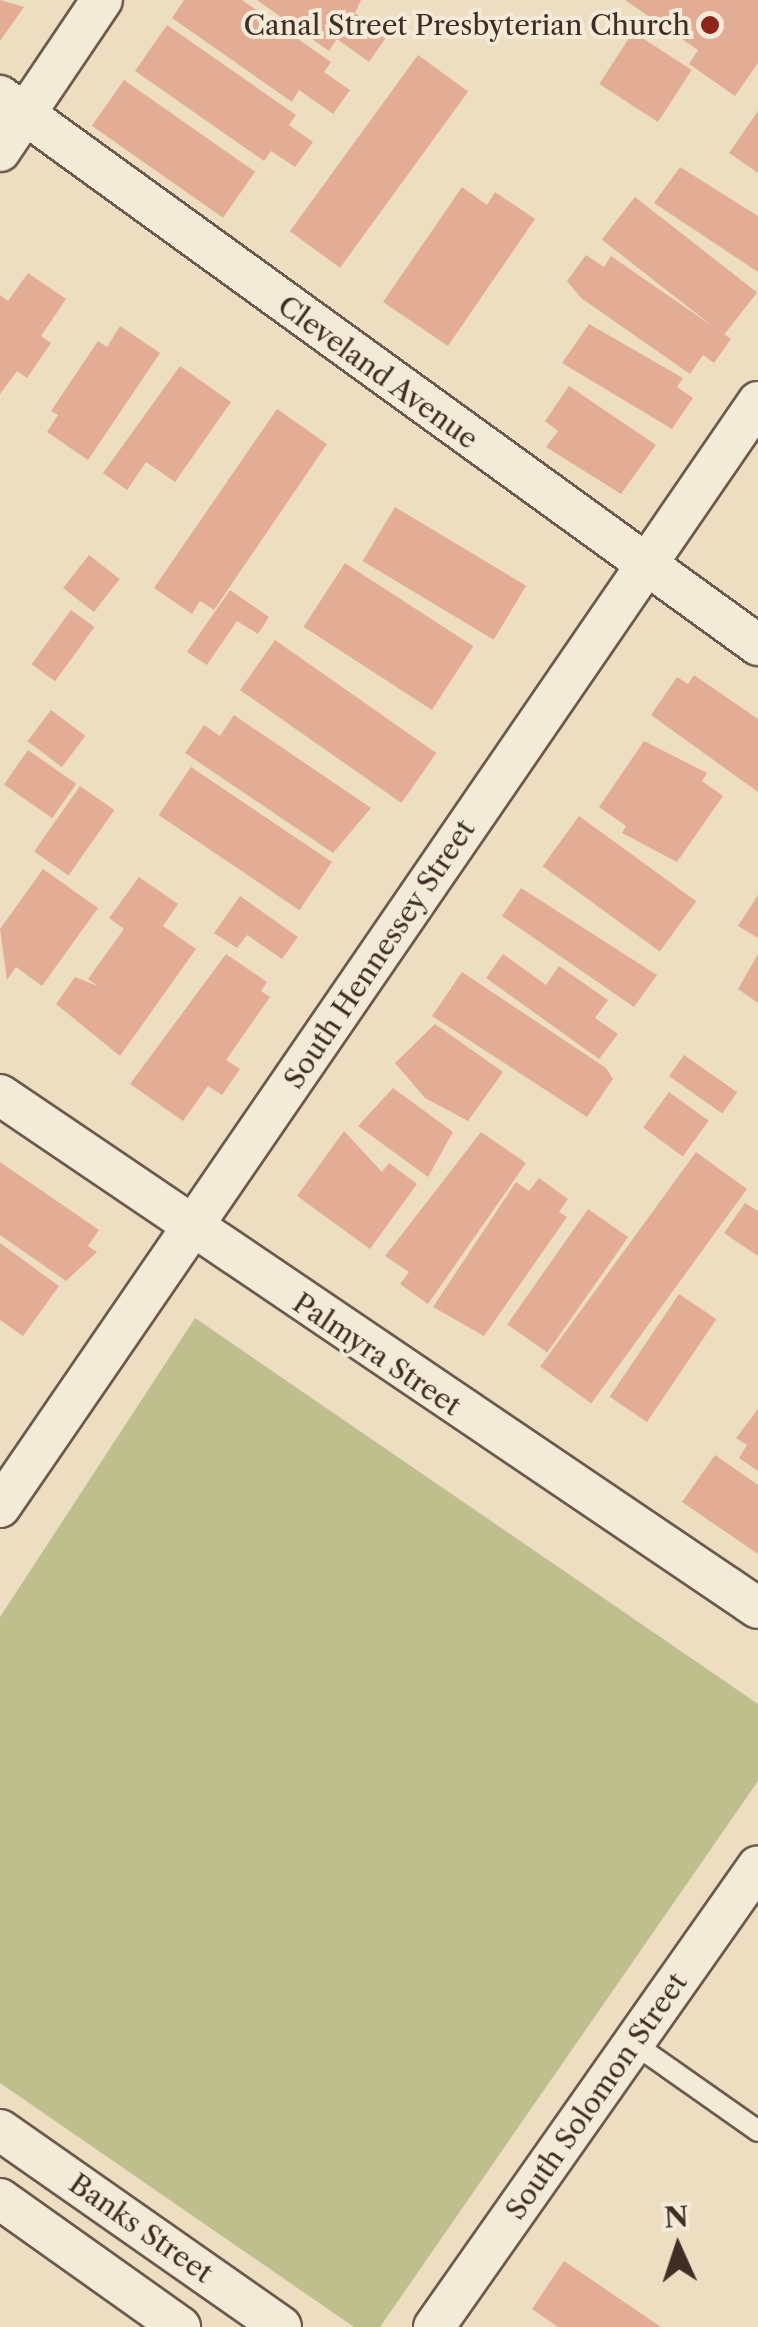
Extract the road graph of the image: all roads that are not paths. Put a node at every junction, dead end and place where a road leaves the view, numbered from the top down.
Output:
1 (102, 0) edge
2 (13, 105) edge
3 (0, 151) edge
4 (758, 402) edge
5 (642, 567) junction
6 (758, 645) edge
7 (0, 1095) edge
8 (192, 1229) junction
9 (0, 1507) edge
10 (758, 1608) edge
11 (758, 1866) edge
12 (634, 2043) junction
13 (0, 2130) edge
14 (758, 2131) edge
15 (0, 2199) edge
16 (180, 2327) edge
17 (281, 2327) edge
18 (434, 2327) edge

1 - 2 street
2 - 3 street
2 - 5 street, Cleveland Avenue
4 - 5 street, South Hennessey Street
5 - 6 street, Cleveland Avenue
5 - 8 street, South Hennessey Street
7 - 8 street, Palmyra Street
8 - 9 street, South Hennessey Street
8 - 10 street, Palmyra Street
11 - 12 street, South Solomon Street
12 - 14 lane
12 - 18 street, South Solomon Street
13 - 17 street, Banks Street
15 - 16 street, Banks Street

